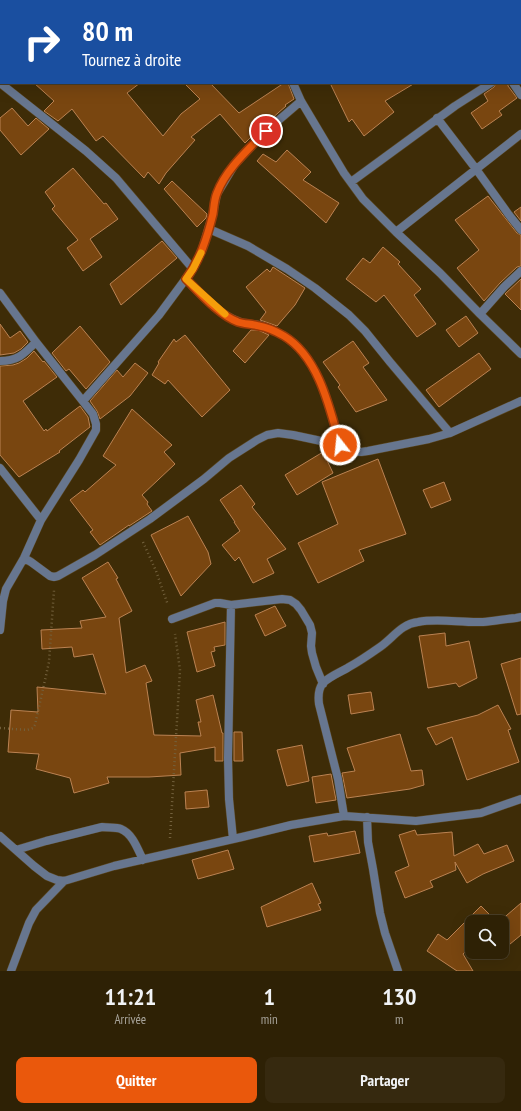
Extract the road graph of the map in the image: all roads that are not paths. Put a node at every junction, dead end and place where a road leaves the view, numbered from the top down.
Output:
1 (1, 84) edge
2 (293, 84) edge
3 (489, 84) edge
4 (514, 84) edge
5 (521, 95) edge
6 (301, 101) junction
7 (437, 118) junction
8 (521, 134) edge
9 (476, 169) junction
10 (351, 182) junction
11 (209, 229) junction
12 (521, 230) edge
13 (396, 232) junction
14 (193, 269) junction
15 (521, 271) edge
16 (186, 279) junction
17 (0, 293) edge
18 (480, 314) junction
19 (36, 342) junction
20 (521, 354) edge
21 (0, 361) edge
22 (83, 401) junction
23 (521, 401) edge
24 (450, 433) junction
25 (340, 445) junction
26 (0, 468) edge
27 (41, 520) junction
28 (24, 558) junction
29 (3, 592) edge
30 (231, 604) junction
31 (521, 616) edge
32 (172, 619) road end
33 (0, 630) edge
34 (323, 684) junction
35 (521, 799) edge
36 (344, 816) junction
37 (367, 817) junction
38 (0, 836) edge
39 (233, 839) junction
40 (16, 850) junction
41 (143, 860) junction
42 (64, 881) junction
43 (11, 971) edge
44 (398, 971) edge

1 - 14 street
2 - 6 street
3 - 7 street
4 - 5 street
6 - 10 street
6 - 11 street
7 - 9 street
7 - 10 street
8 - 9 street
9 - 12 street
9 - 13 street
10 - 13 street
11 - 14 street
11 - 24 street
13 - 18 street
14 - 16 street
15 - 18 street
16 - 22 street
16 - 25 street
17 - 19 street
18 - 20 street
19 - 21 street
19 - 22 street
22 - 27 street
23 - 24 street
24 - 25 street
25 - 28 street
26 - 27 street
27 - 28 street
28 - 29 street
29 - 33 street
30 - 32 street
30 - 34 street
30 - 39 street
31 - 34 street
34 - 36 street
35 - 37 street
36 - 37 street
36 - 39 street
37 - 44 street
38 - 40 street
39 - 41 street
40 - 41 street
40 - 42 street
41 - 42 street
42 - 43 street

